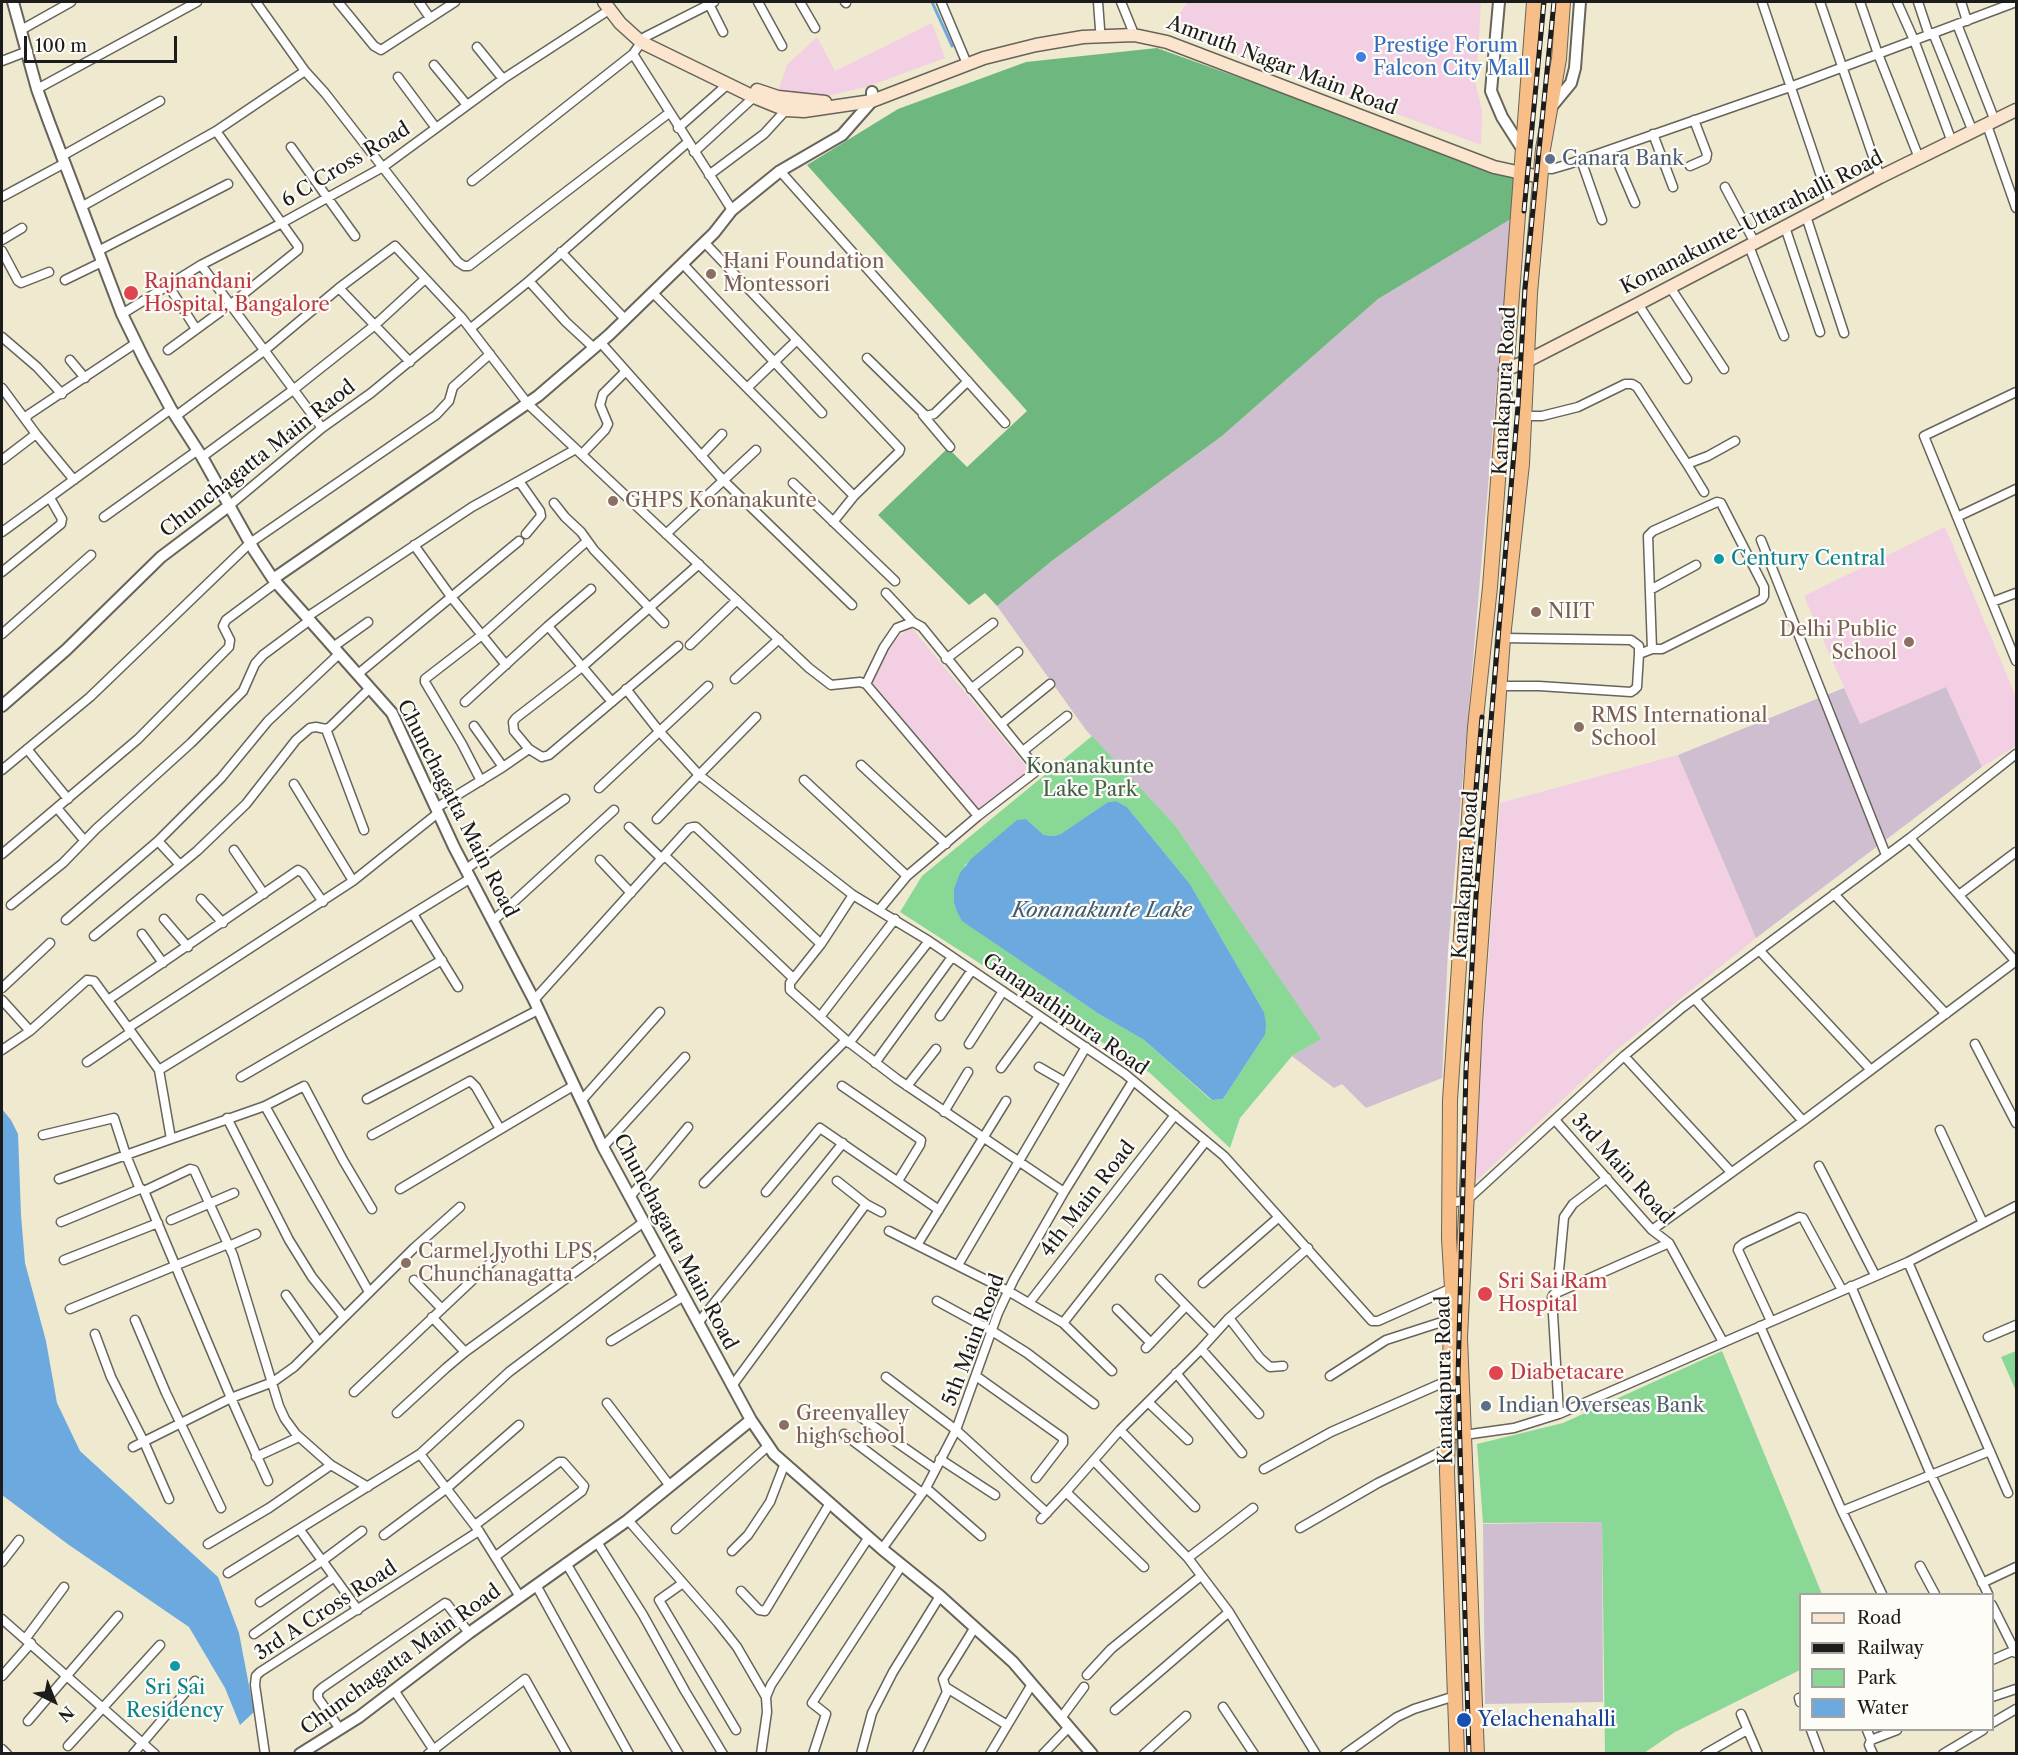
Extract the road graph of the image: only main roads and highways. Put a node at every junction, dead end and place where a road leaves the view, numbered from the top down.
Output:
1 (1534, 2) edge
2 (1563, 2) edge
3 (606, 4) edge
4 (641, 38) junction
5 (872, 96) junction
6 (2016, 110) edge
7 (1521, 170) junction
8 (1540, 173) junction
9 (1527, 361) junction
10 (1506, 370) junction
11 (1457, 1754) edge
12 (1477, 1754) edge

1 - 7 highway, Kanakapura Road
2 - 8 highway, Kanakapura Road
3 - 4 main road, Amruth Nagar Main Road
4 - 5 main road, Amruth Nagar Main Road
4 - 5 main road, Amruth Nagar Main Road
5 - 7 main road, Amruth Nagar Main Road
5 - 7 main road, Amruth Nagar Main Road
6 - 9 main road, Konanakunte-Uttarahalli Road
7 - 8 main road, Amruth Nagar Main Road
7 - 10 highway, Kanakapura Road
8 - 9 highway, Kanakapura Road
9 - 10 main road, Konanakunte-Uttarahalli Road
9 - 12 highway, Kanakapura Road
10 - 11 highway, Kanakapura Road

